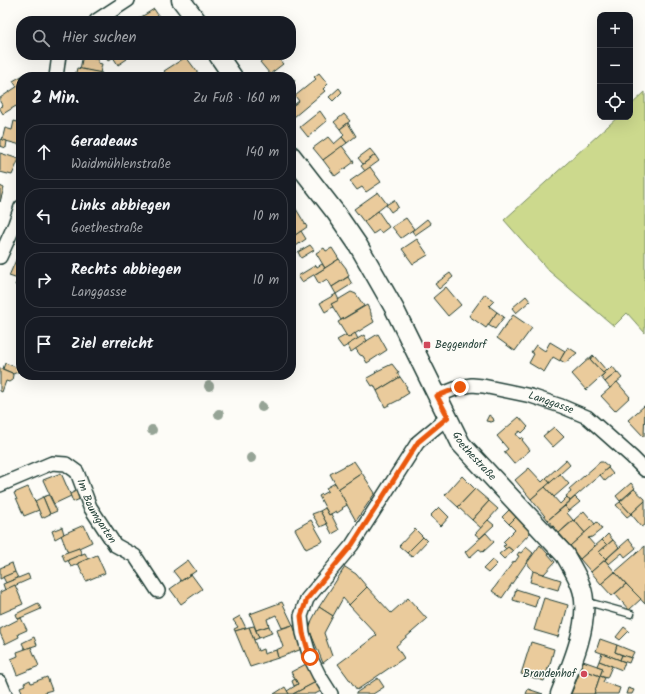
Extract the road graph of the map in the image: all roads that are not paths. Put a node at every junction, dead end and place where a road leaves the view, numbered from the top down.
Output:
1 (128, 0) edge
2 (181, 0) edge
3 (104, 16) edge
4 (193, 16) edge
5 (58, 60) edge
6 (221, 60) edge
7 (57, 72) edge
8 (230, 72) edge
9 (296, 161) edge
10 (16, 221) edge
11 (0, 257) edge
12 (437, 396) junction
13 (448, 417) junction
14 (645, 470) edge
15 (0, 485) edge
16 (158, 591) dead end
17 (584, 603) junction
18 (631, 614) dead end
19 (0, 682) edge
20 (5, 694) edge
21 (331, 694) edge
22 (560, 694) edge

1 - 3 street
2 - 4 street
5 - 7 street
6 - 8 street
9 - 12 street, Goethestraße
10 - 11 street
12 - 13 street, Goethestraße
12 - 14 street, Langgasse
13 - 17 street, Goethestraße
13 - 21 street
15 - 16 street, Im Baumgarten
17 - 18 lane
17 - 22 street, Goethestraße
19 - 20 street

